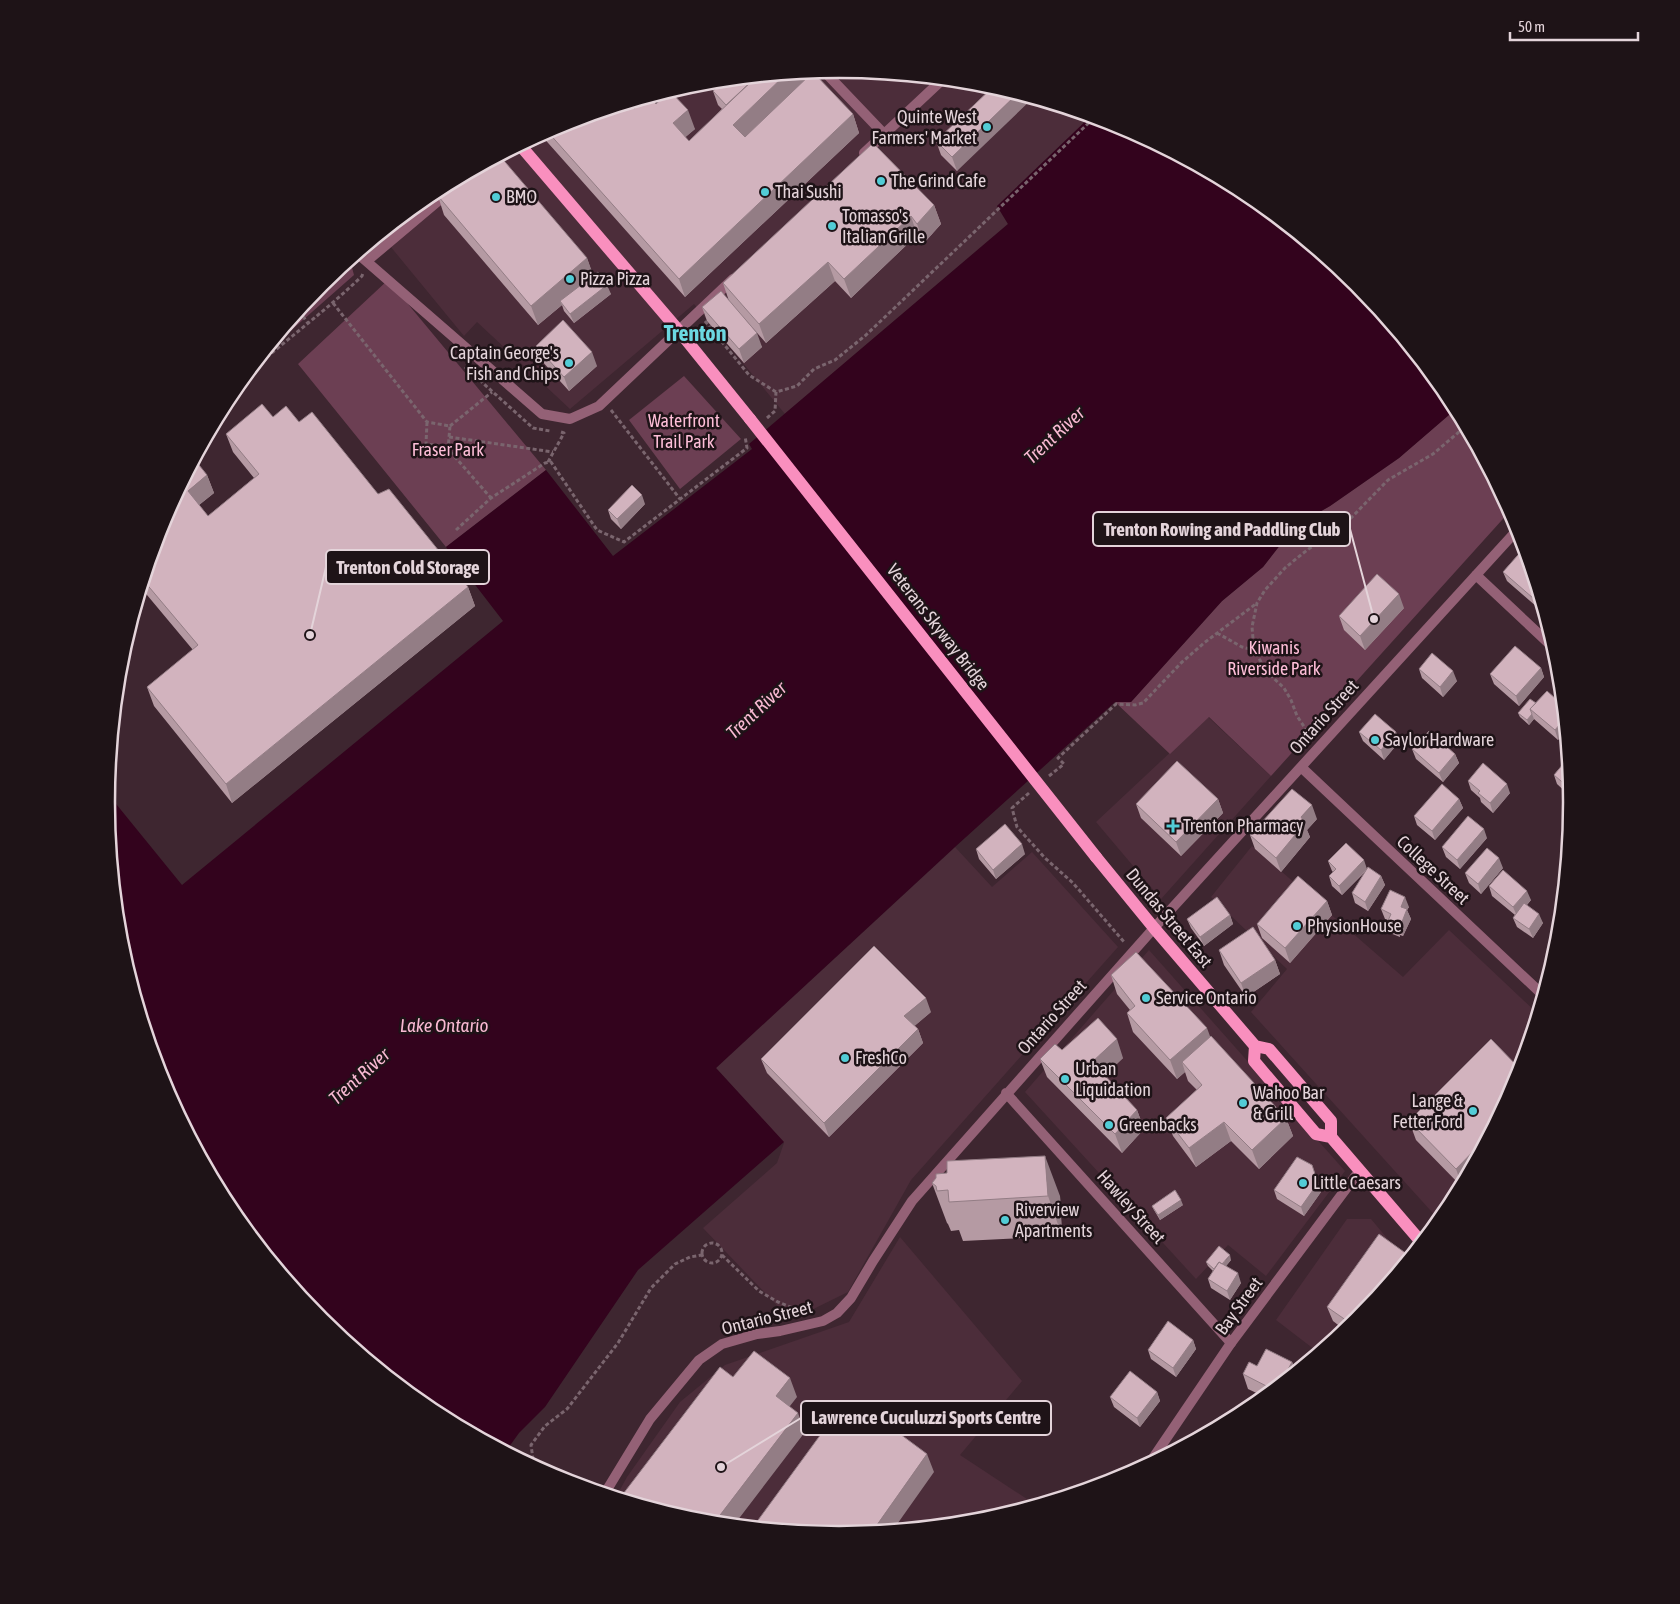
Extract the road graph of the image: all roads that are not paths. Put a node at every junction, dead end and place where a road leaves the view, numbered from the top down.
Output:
1 (831, 78) edge
2 (936, 84) edge
3 (884, 134) junction
4 (524, 150) edge
5 (856, 162) edge
6 (446, 194) edge
7 (362, 257) edge
8 (367, 261) junction
9 (741, 272) edge
10 (679, 331) junction
11 (1513, 535) edge
12 (1476, 575) junction
13 (1546, 641) edge
14 (1301, 767) junction
15 (1096, 857) joint
16 (1154, 928) junction
17 (1539, 992) edge
18 (1254, 1046) junction
19 (1006, 1093) junction
20 (1331, 1137) junction
21 (1360, 1170) junction
22 (1418, 1239) edge
23 (1231, 1343) junction
24 (1156, 1454) edge
25 (607, 1488) edge

1 - 3 street
2 - 3 street
3 - 5 street
4 - 10 main road, Veterans Skyway Bridge
6 - 8 street
7 - 8 street
8 - 10 street
9 - 10 street
10 - 15 main road, Veterans Skyway Bridge, bridge
11 - 12 street, Ontario Street
12 - 13 street
12 - 14 street, Ontario Street
14 - 16 street, Ontario Street
14 - 17 street, College Street
15 - 16 main road, Dundas Street East
16 - 18 main road, Dundas Street East
16 - 19 street, Ontario Street
18 - 20 main road, Dundas Street East
18 - 20 main road, Dundas Street East
19 - 23 street, Hawley Street
19 - 25 street, Ontario Street
20 - 21 main road, Dundas Street East
21 - 22 main road, Dundas Street East
21 - 23 street, Bay Street
23 - 24 street, Bay Street

